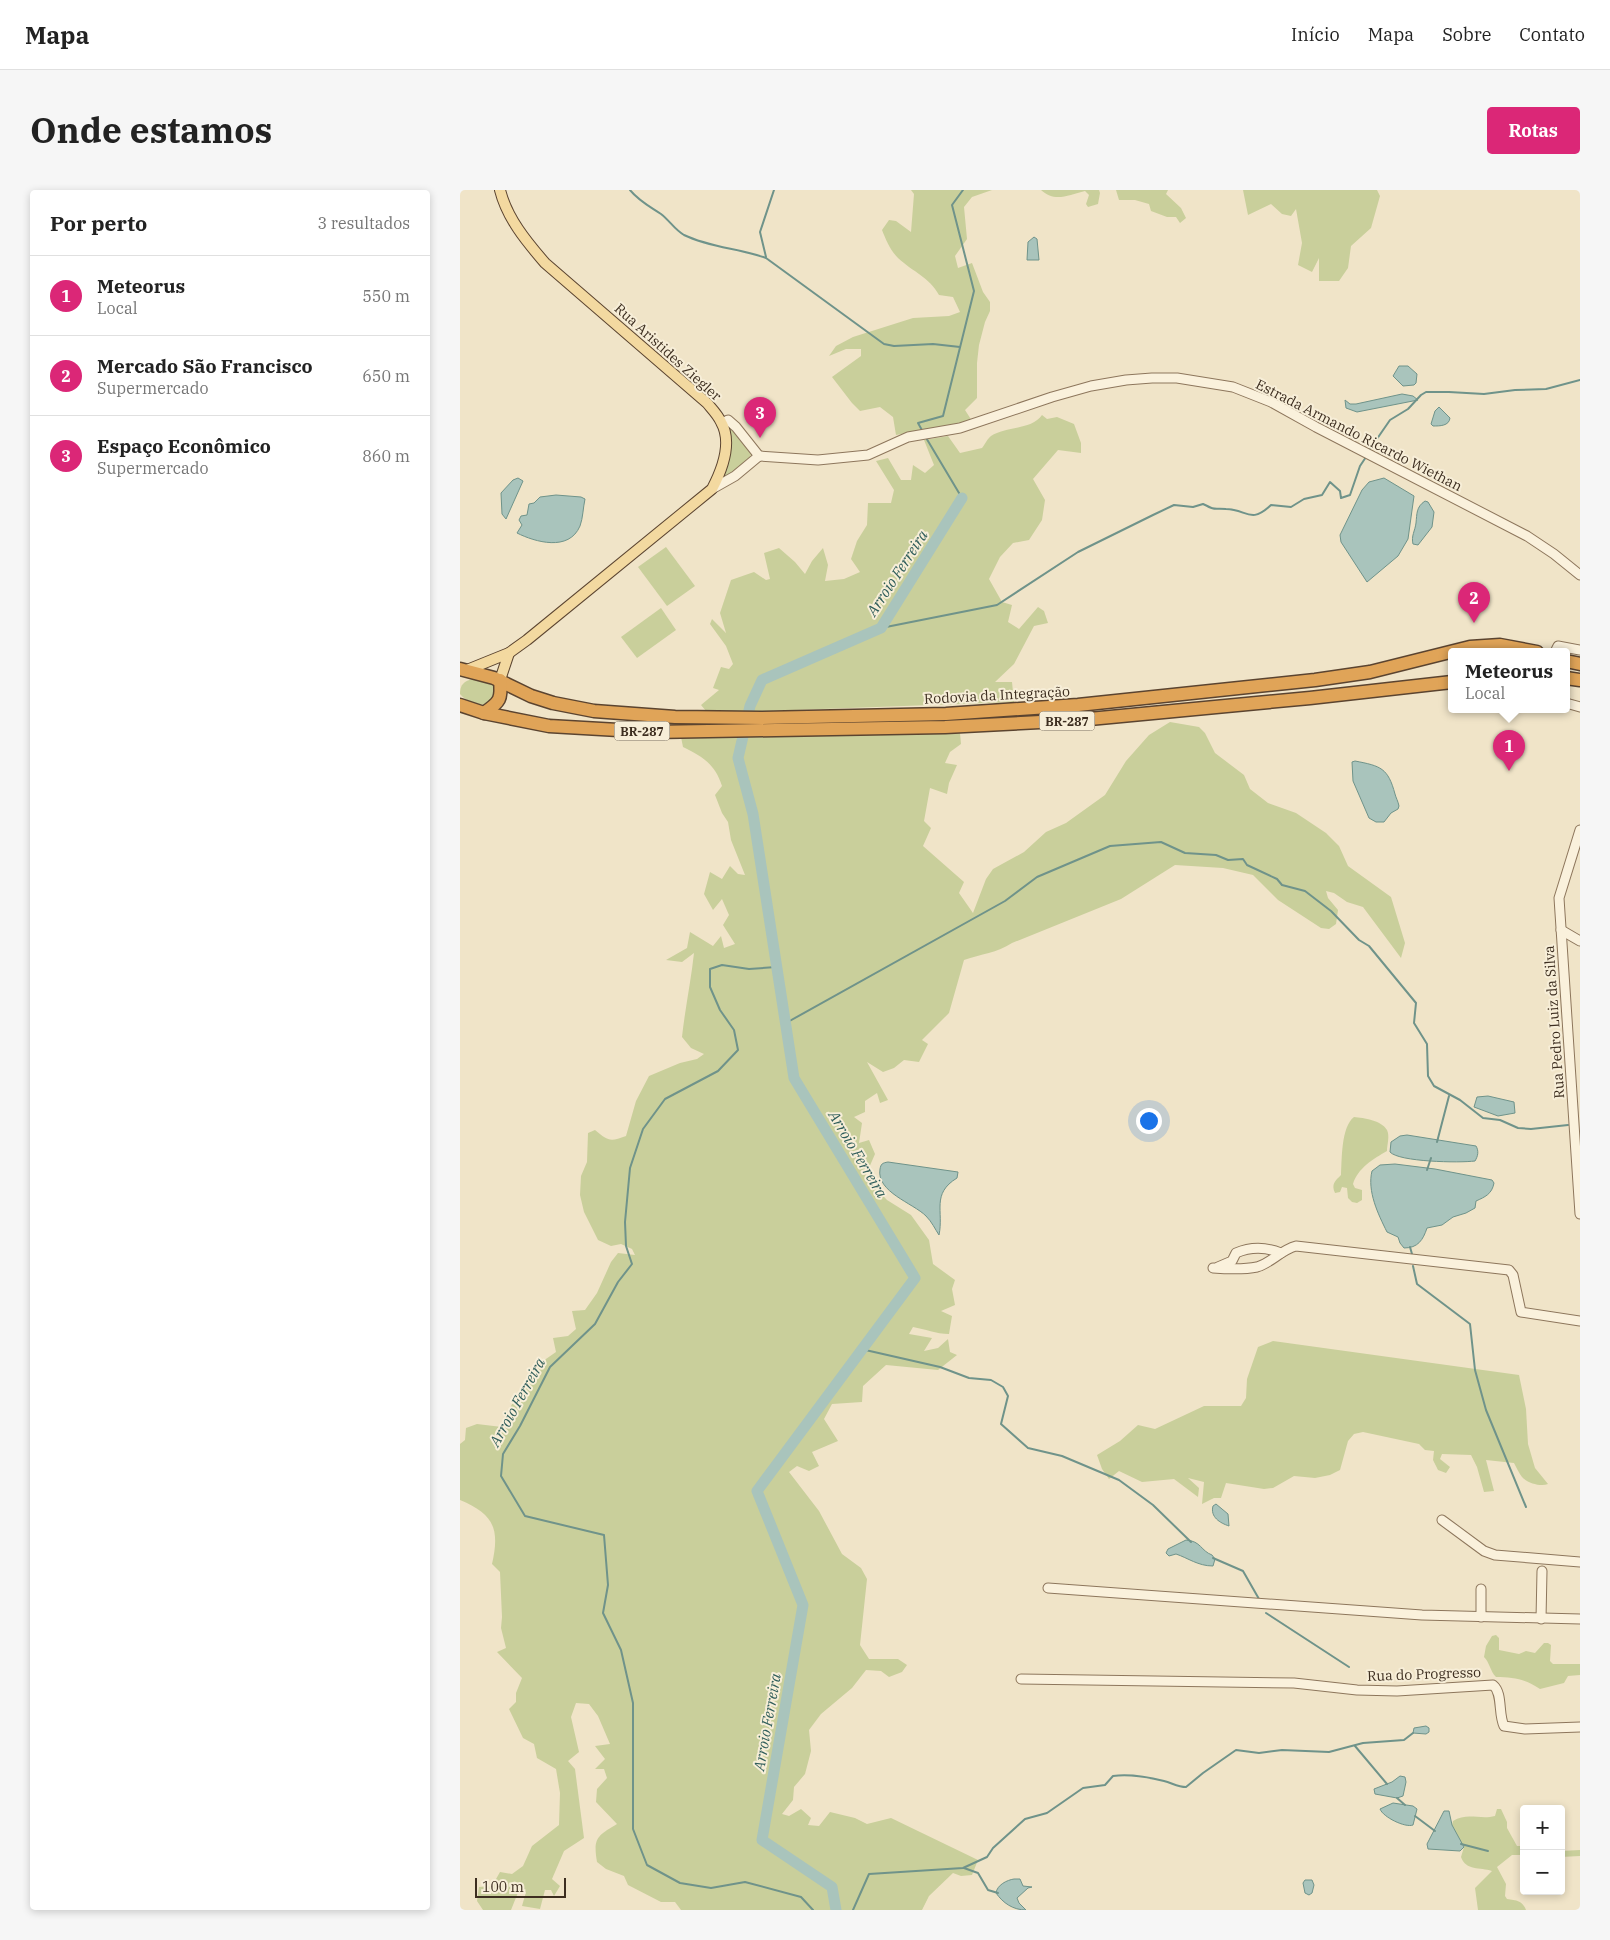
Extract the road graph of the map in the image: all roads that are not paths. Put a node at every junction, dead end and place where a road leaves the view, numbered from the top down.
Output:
1 (500, 190) edge
2 (722, 423) junction
3 (760, 456) junction
4 (712, 489) junction
5 (1580, 575) edge
6 (1483, 648) edge
7 (1516, 648) edge
8 (1557, 648) edge
9 (1569, 648) edge
10 (509, 652) junction
11 (1448, 655) edge
12 (462, 672) edge
13 (500, 680) junction
14 (1448, 682) edge
15 (460, 705) edge
16 (484, 713) junction
17 (733, 724) junction
18 (761, 724) junction
19 (1580, 830) edge
20 (1561, 930) junction
21 (1580, 941) edge
22 (1579, 1164) edge
23 (1580, 1214) edge
24 (1281, 1253) junction
25 (1580, 1321) edge
26 (1442, 1520) dead end
27 (1580, 1562) edge
28 (1542, 1571) dead end
29 (1048, 1588) dead end
30 (1481, 1589) dead end
31 (1481, 1617) junction
32 (1541, 1619) junction
33 (1580, 1619) edge
34 (1021, 1679) dead end
35 (1580, 1727) edge

1 - 2 main road, Rua Aristides Ziegler
2 - 3 street
2 - 4 main road, Rua Aristides Ziegler
3 - 4 street
3 - 5 street, Estrada Armando Ricardo Wiethan
4 - 10 main road, Rua Aristides Ziegler
6 - 7 highway, Rodovia da Integração / BR-287
8 - 9 street
10 - 12 main road, Rua Aristides Ziegler
10 - 13 main road
11 - 18 highway, Rodovia da Integração / BR-287
12 - 13 highway, Rodovia da Integração / BR-287
13 - 16 highway
13 - 17 highway, Rodovia da Integração / BR-287
14 - 18 highway, Rodovia da Integração / BR-287
15 - 16 highway, Rodovia da Integração / BR-287
16 - 17 highway, Rodovia da Integração / BR-287
17 - 18 highway, Rodovia da Integração / BR-287
19 - 20 street, Rua Pedro Luiz da Silva
20 - 21 street
20 - 22 street, Rua Pedro Luiz da Silva
22 - 23 street, Rua Pedro Luiz da Silva
24 - 24 street
24 - 25 street
26 - 27 street
28 - 32 street
29 - 31 street
30 - 31 street
31 - 32 street
32 - 33 street
34 - 35 street, Rua do Progresso

